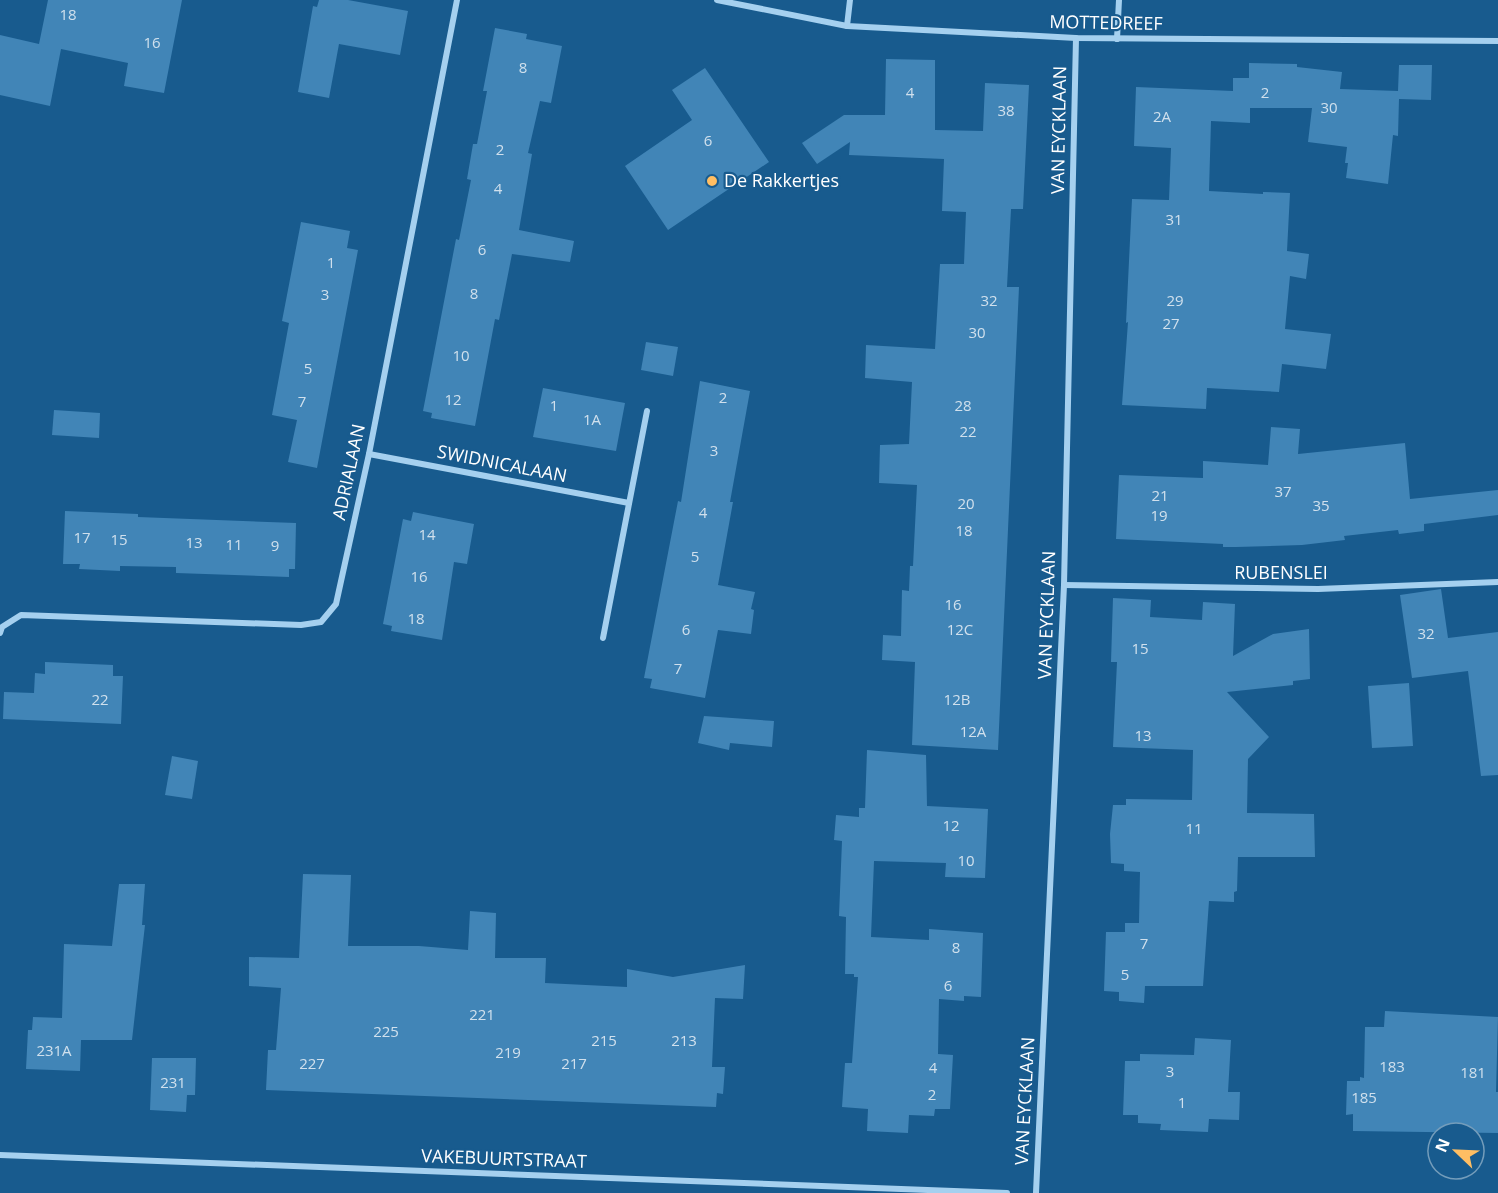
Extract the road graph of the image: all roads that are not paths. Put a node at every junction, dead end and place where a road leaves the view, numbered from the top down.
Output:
1 (457, 0) edge
2 (717, 0) edge
3 (850, 0) edge
4 (1119, 0) edge
5 (847, 26) junction
6 (1076, 38) junction
7 (1117, 39) junction
8 (1498, 41) edge
9 (647, 411) dead end
10 (369, 454) junction
11 (629, 503) junction
12 (1498, 582) edge
13 (1064, 585) junction
14 (0, 633) edge
15 (603, 638) dead end
16 (0, 1155) edge
17 (1007, 1193) edge
18 (1035, 1193) edge

1 - 10 street, ADRIALAAN
2 - 5 street, MOTTEDREEF
3 - 5 street
4 - 7 street
5 - 6 street, MOTTEDREEF
6 - 7 street, MOTTEDREEF
6 - 13 street, VAN EYCKLAAN
7 - 8 street, MOTTEDREEF
9 - 11 street
10 - 11 street, SWIDNICALAAN
10 - 14 street, ADRIALAAN
11 - 15 street
12 - 13 street, RUBENSLEI
13 - 18 street, VAN EYCKLAAN
16 - 17 street, VAKEBUURTSTRAAT

